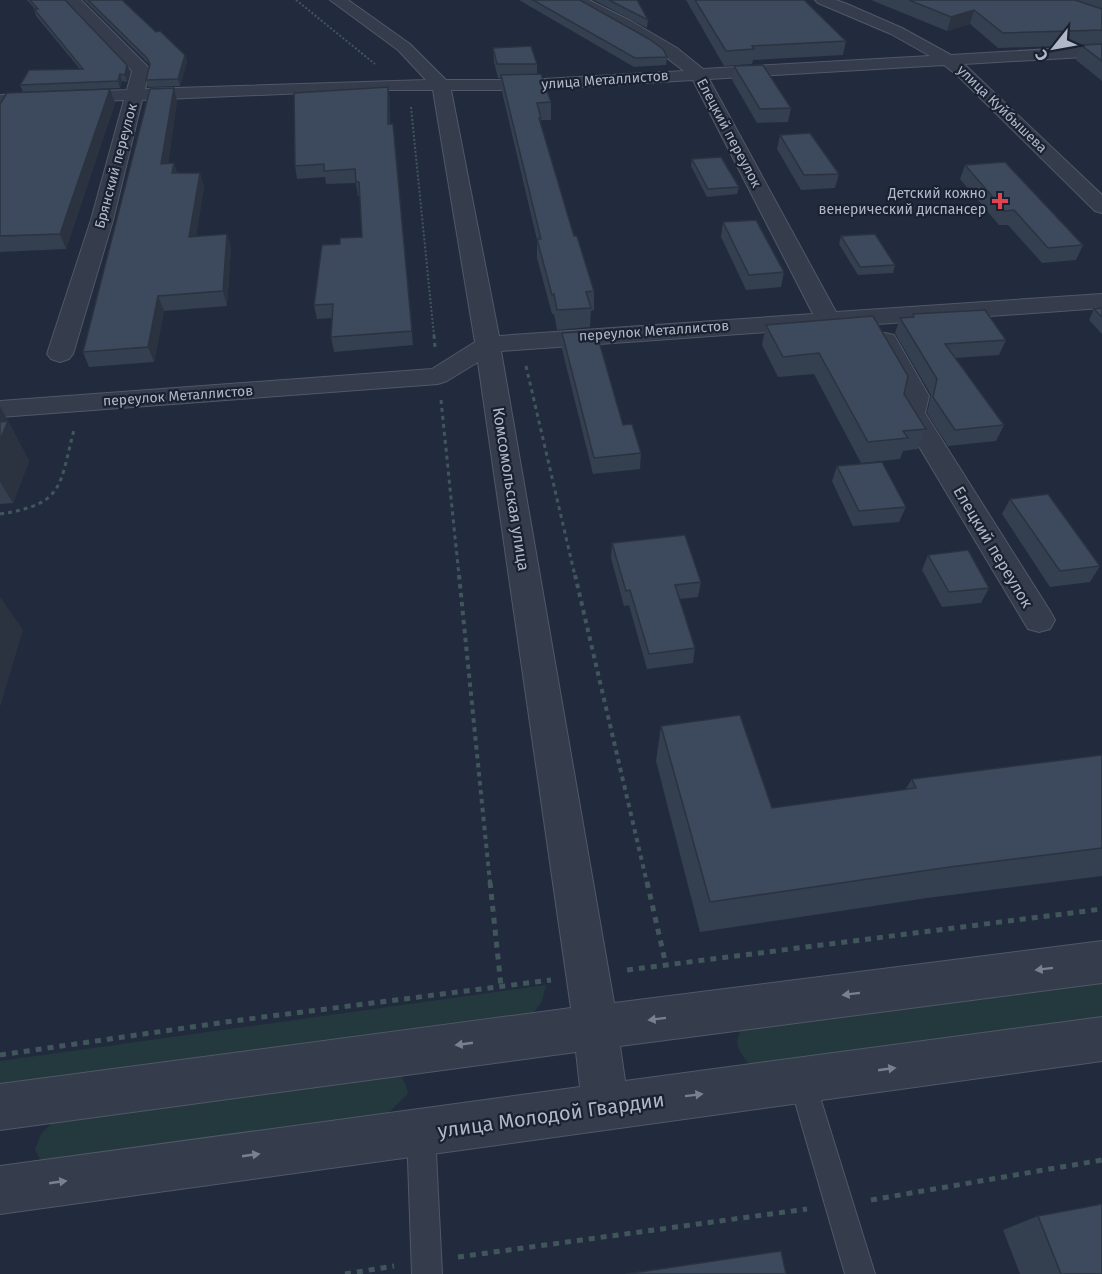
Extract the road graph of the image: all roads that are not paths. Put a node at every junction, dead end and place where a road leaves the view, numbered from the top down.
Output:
1 (72, 0) edge
2 (338, 0) edge
3 (578, 0) edge
4 (823, 0) edge
5 (1102, 51) edge
6 (949, 60) junction
7 (698, 74) junction
8 (441, 85) junction
9 (136, 93) junction
10 (0, 100) edge
11 (1102, 207) edge
12 (1102, 301) edge
13 (871, 315) junction
14 (826, 318) junction
15 (504, 343) junction
16 (60, 354) dead end
17 (0, 409) edge
18 (1039, 620) dead end
19 (1102, 962) edge
20 (596, 1027) junction
21 (1102, 1039) edge
22 (802, 1081) junction
23 (0, 1107) edge
24 (605, 1107) junction
25 (421, 1132) junction
26 (0, 1190) edge
27 (426, 1268) edge
28 (860, 1274) edge

1 - 9 street, Брянский переулок
2 - 8 street
3 - 7 street, Елецкий переулок
4 - 6 street, улица Куйбышева
5 - 6 street, улица Металлистов
6 - 7 street, улица Металлистов
6 - 11 street, улица Куйбышева
7 - 8 street, улица Металлистов
7 - 14 street, Елецкий переулок
8 - 9 street, улица Металлистов
8 - 15 street, Комсомольская улица
9 - 10 street, улица Металлистов
9 - 16 street, Брянский переулок
12 - 13 street, переулок Металлистов
13 - 14 street, переулок Металлистов
13 - 18 street, Елецкий переулок
14 - 15 street, переулок Металлистов
15 - 17 street, переулок Металлистов
15 - 20 street, Комсомольская улица
19 -> 20 street
20 -> 23 street
20 - 24 street, Комсомольская улица
22 -> 21 street, улица Молодой Гвардии
24 -> 22 street, улица Молодой Гвардии
22 - 28 lane
24 - 25 street, улица Молодой Гвардии
26 -> 25 street, улица Молодой Гвардии
25 - 27 lane

